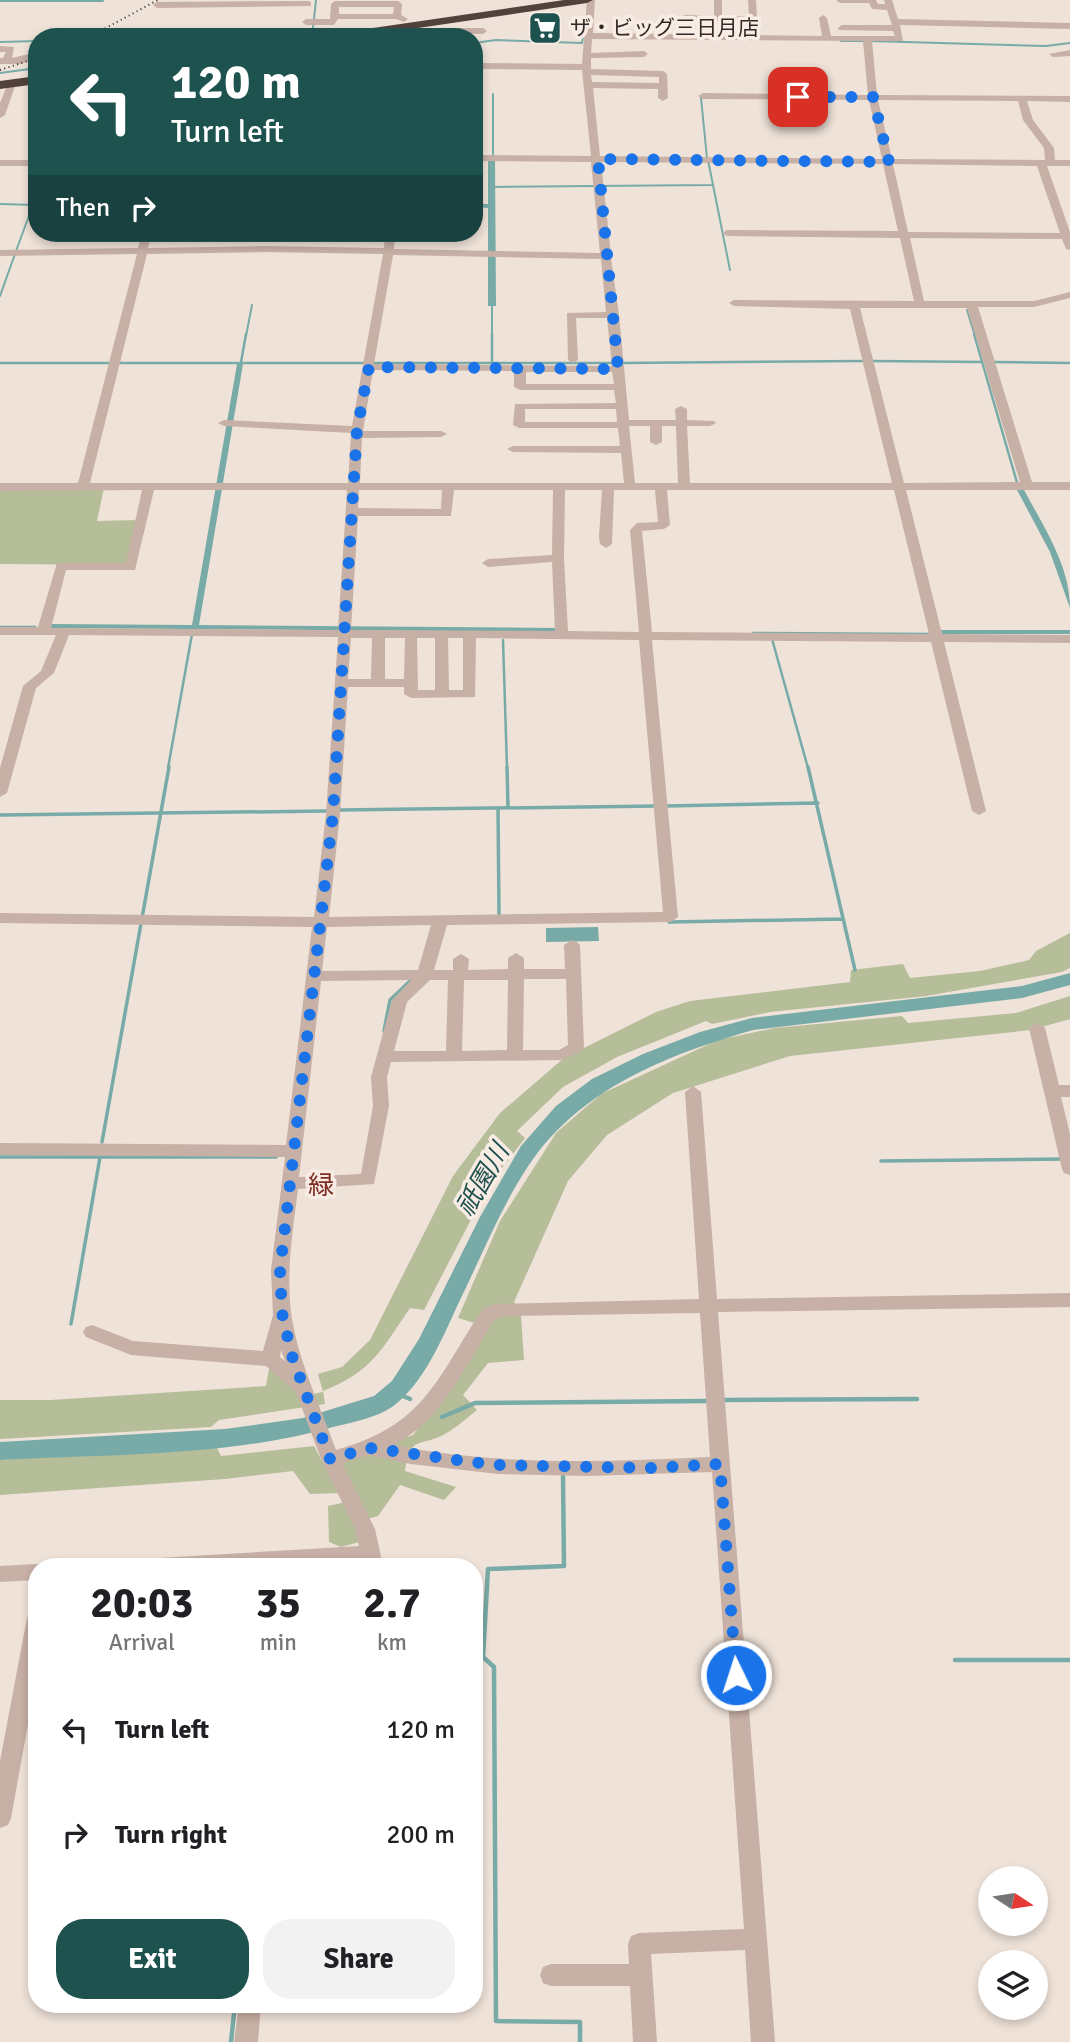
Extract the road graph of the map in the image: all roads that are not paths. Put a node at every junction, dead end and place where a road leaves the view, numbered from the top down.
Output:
1 (589, 0) edge
2 (718, 0) edge
3 (752, 0) edge
4 (308, 2) edge
5 (890, 3) edge
6 (157, 5) dead end
7 (833, 9) edge
8 (482, 15) junction
9 (857, 16) dead end
10 (469, 17) junction
11 (718, 18) junction
12 (306, 22) junction
13 (399, 22) junction
14 (897, 25) junction
15 (1070, 26) edge
16 (306, 28) edge
17 (389, 28) edge
18 (438, 28) edge
19 (447, 28) edge
20 (470, 28) edge
21 (483, 28) edge
22 (842, 28) junction
23 (860, 28) junction
24 (589, 36) junction
25 (685, 37) junction
26 (827, 39) junction
27 (844, 39) junction
28 (867, 39) junction
29 (0, 49) edge
30 (11, 49) junction
31 (28, 49) edge
32 (1070, 53) edge
33 (644, 54) dead end
34 (1053, 54) dead end
35 (28, 58) edge
36 (4, 61) edge
37 (587, 65) junction
38 (483, 66) edge
39 (28, 81) edge
40 (6, 84) edge
41 (590, 85) junction
42 (630, 86) junction
43 (663, 86) junction
44 (703, 96) dead end
45 (629, 97) dead end
46 (873, 97) junction
47 (663, 98) dead end
48 (1022, 98) junction
49 (1070, 99) edge
50 (0, 115) edge
51 (483, 158) edge
52 (598, 159) junction
53 (889, 162) junction
54 (0, 163) edge
55 (28, 163) edge
56 (1046, 163) junction
57 (1070, 163) edge
58 (727, 233) dead end
59 (905, 235) junction
60 (1068, 236) edge
61 (146, 242) edge
62 (205, 242) edge
63 (390, 242) edge
64 (1070, 247) edge
65 (390, 250) junction
66 (200, 251) junction
67 (144, 252) junction
68 (0, 253) edge
69 (608, 256) junction
70 (1070, 295) edge
71 (734, 303) dead end
72 (971, 303) junction
73 (855, 306) junction
74 (920, 306) junction
75 (614, 315) junction
76 (549, 360) dead end
77 (573, 360) junction
78 (618, 364) junction
79 (369, 367) junction
80 (520, 368) junction
81 (620, 387) junction
82 (622, 406) junction
83 (681, 409) dead end
84 (656, 423) junction
85 (682, 423) junction
86 (710, 423) dead end
87 (229, 424) dead end
88 (624, 424) junction
89 (357, 432) junction
90 (441, 434) dead end
91 (656, 442) dead end
92 (513, 449) dead end
93 (626, 450) junction
94 (898, 485) junction
95 (1021, 485) junction
96 (1070, 485) edge
97 (83, 486) junction
98 (149, 486) junction
99 (353, 486) junction
100 (449, 486) junction
101 (684, 486) junction
102 (0, 487) edge
103 (559, 487) junction
104 (608, 487) junction
105 (630, 487) junction
106 (661, 487) junction
107 (352, 512) junction
108 (606, 544) dead end
109 (558, 558) junction
110 (488, 563) dead end
111 (45, 627) junction
112 (344, 630) junction
113 (0, 631) edge
114 (64, 631) junction
115 (562, 632) junction
116 (644, 634) junction
117 (379, 635) junction
118 (411, 635) junction
119 (441, 635) junction
120 (469, 636) junction
121 (936, 639) junction
122 (1070, 639) edge
123 (341, 683) junction
124 (378, 683) junction
125 (411, 683) junction
126 (442, 694) junction
127 (0, 793) edge
128 (979, 811) dead end
129 (0, 918) edge
130 (321, 921) junction
131 (439, 925) junction
132 (572, 945) dead end
133 (516, 958) dead end
134 (461, 959) dead end
135 (573, 974) junction
136 (514, 975) junction
137 (313, 976) junction
138 (456, 976) junction
139 (416, 977) junction
140 (1037, 1028) dead end
141 (454, 1056) junction
142 (515, 1056) junction
143 (385, 1057) junction
144 (1052, 1091) junction
145 (1070, 1091) edge
146 (693, 1092) dead end
147 (0, 1149) edge
148 (293, 1151) junction
149 (1068, 1163) edge
150 (290, 1183) junction
151 (1070, 1300) edge
152 (708, 1304) junction
153 (282, 1313) junction
154 (92, 1332) dead end
155 (270, 1359) junction
156 (307, 1391) junction
157 (370, 1448) junction
158 (330, 1459) junction
159 (720, 1464) junction
160 (283, 1558) edge
161 (358, 1558) edge
162 (372, 1558) edge
163 (28, 1572) edge
164 (0, 1574) edge
165 (28, 1667) edge
166 (0, 1818) edge
167 (756, 1939) junction
168 (551, 1975) dead end
169 (641, 1975) junction
170 (249, 2013) edge
171 (246, 2042) edge
172 (645, 2042) edge
173 (763, 2042) edge

1 - 8 highway
1 - 24 street
2 - 11 street
3 - 11 street
4 - 6 street
4 - 12 street
5 - 7 street
5 - 14 street
7 - 22 street
7 - 26 street
8 - 10 highway
8 - 21 street
9 - 23 street
10 - 19 highway
10 - 20 street
11 - 25 street
12 - 13 street
12 - 16 street
13 - 17 highway
13 - 18 highway
14 - 15 street
14 - 23 street
14 - 28 street
22 - 23 street
22 - 27 street
24 - 25 street
24 - 37 street
25 - 26 street
26 - 27 street
27 - 28 street
28 - 46 street
29 - 30 street
30 - 31 street
30 - 36 street
32 - 34 street
33 - 37 street
35 - 36 street
37 - 38 street
37 - 41 street
37 - 43 street
39 - 40 highway
40 - 50 street
41 - 42 street
41 - 52 street
42 - 43 street
42 - 45 street
43 - 47 street
44 - 46 street
46 - 48 street
46 - 53 street
48 - 49 street
48 - 56 street
51 - 52 street
52 - 53 street
52 - 69 street
53 - 56 street
53 - 59 street
54 - 55 street
56 - 57 street
56 - 60 street
58 - 59 street
59 - 60 street
59 - 74 street
60 - 64 street
61 - 67 street
62 - 66 street
63 - 65 street
65 - 66 street
65 - 69 street
65 - 79 street
66 - 67 street
67 - 68 street
67 - 97 street
69 - 75 street
70 - 72 street
71 - 73 street
72 - 74 street
72 - 95 street
73 - 74 street
73 - 94 street
75 - 77 street
75 - 78 street
76 - 77 street
77 - 78 street
78 - 80 street
78 - 81 street
79 - 80 street
79 - 89 street
80 - 81 street
81 - 82 street
82 - 88 street
82 - 88 street
83 - 85 street
84 - 85 street
84 - 88 street
84 - 91 street
85 - 86 street
85 - 101 street
87 - 89 street
88 - 93 street
89 - 90 street
89 - 99 street
92 - 93 street
93 - 105 street
94 - 95 street
94 - 101 street
94 - 121 street
95 - 96 street
97 - 98 street
97 - 102 street
98 - 99 street
98 - 111 street
99 - 100 street
99 - 107 street
100 - 103 street
100 - 107 street
101 - 106 street
103 - 104 street
103 - 109 street
104 - 105 street
104 - 108 street
105 - 106 street
106 - 116 street
107 - 112 street
109 - 110 street
109 - 115 street
111 - 113 street
111 - 114 street
112 - 114 street
112 - 117 street
112 - 123 street
114 - 127 street
115 - 116 street
115 - 120 street
116 - 121 street
116 - 131 street
117 - 118 street
117 - 124 street
118 - 119 street
118 - 125 street
119 - 120 street
119 - 126 street
120 - 126 street
121 - 122 street
121 - 128 street
123 - 124 street
123 - 130 street
124 - 125 street
125 - 126 street
129 - 130 street
130 - 131 street
130 - 137 street
131 - 139 street
132 - 135 street
133 - 136 street
134 - 138 street
135 - 136 street
135 - 142 street
136 - 138 street
136 - 142 street
137 - 139 street
137 - 148 street
138 - 139 street
138 - 141 street
139 - 143 street
140 - 144 street
141 - 142 street
141 - 143 street
143 - 150 street
144 - 145 street
144 - 149 street
146 - 152 street
147 - 148 street
148 - 150 street
150 - 153 street
151 - 152 street
152 - 157 street
152 - 159 street
153 - 155 street
153 - 156 street
154 - 155 street
155 - 156 street
156 - 158 street
157 - 158 street
157 - 159 street
158 - 162 street
159 - 167 street
160 - 161 street
163 - 164 street
165 - 166 street
167 - 169 street
167 - 173 street
168 - 169 street
169 - 172 street
170 - 171 street

